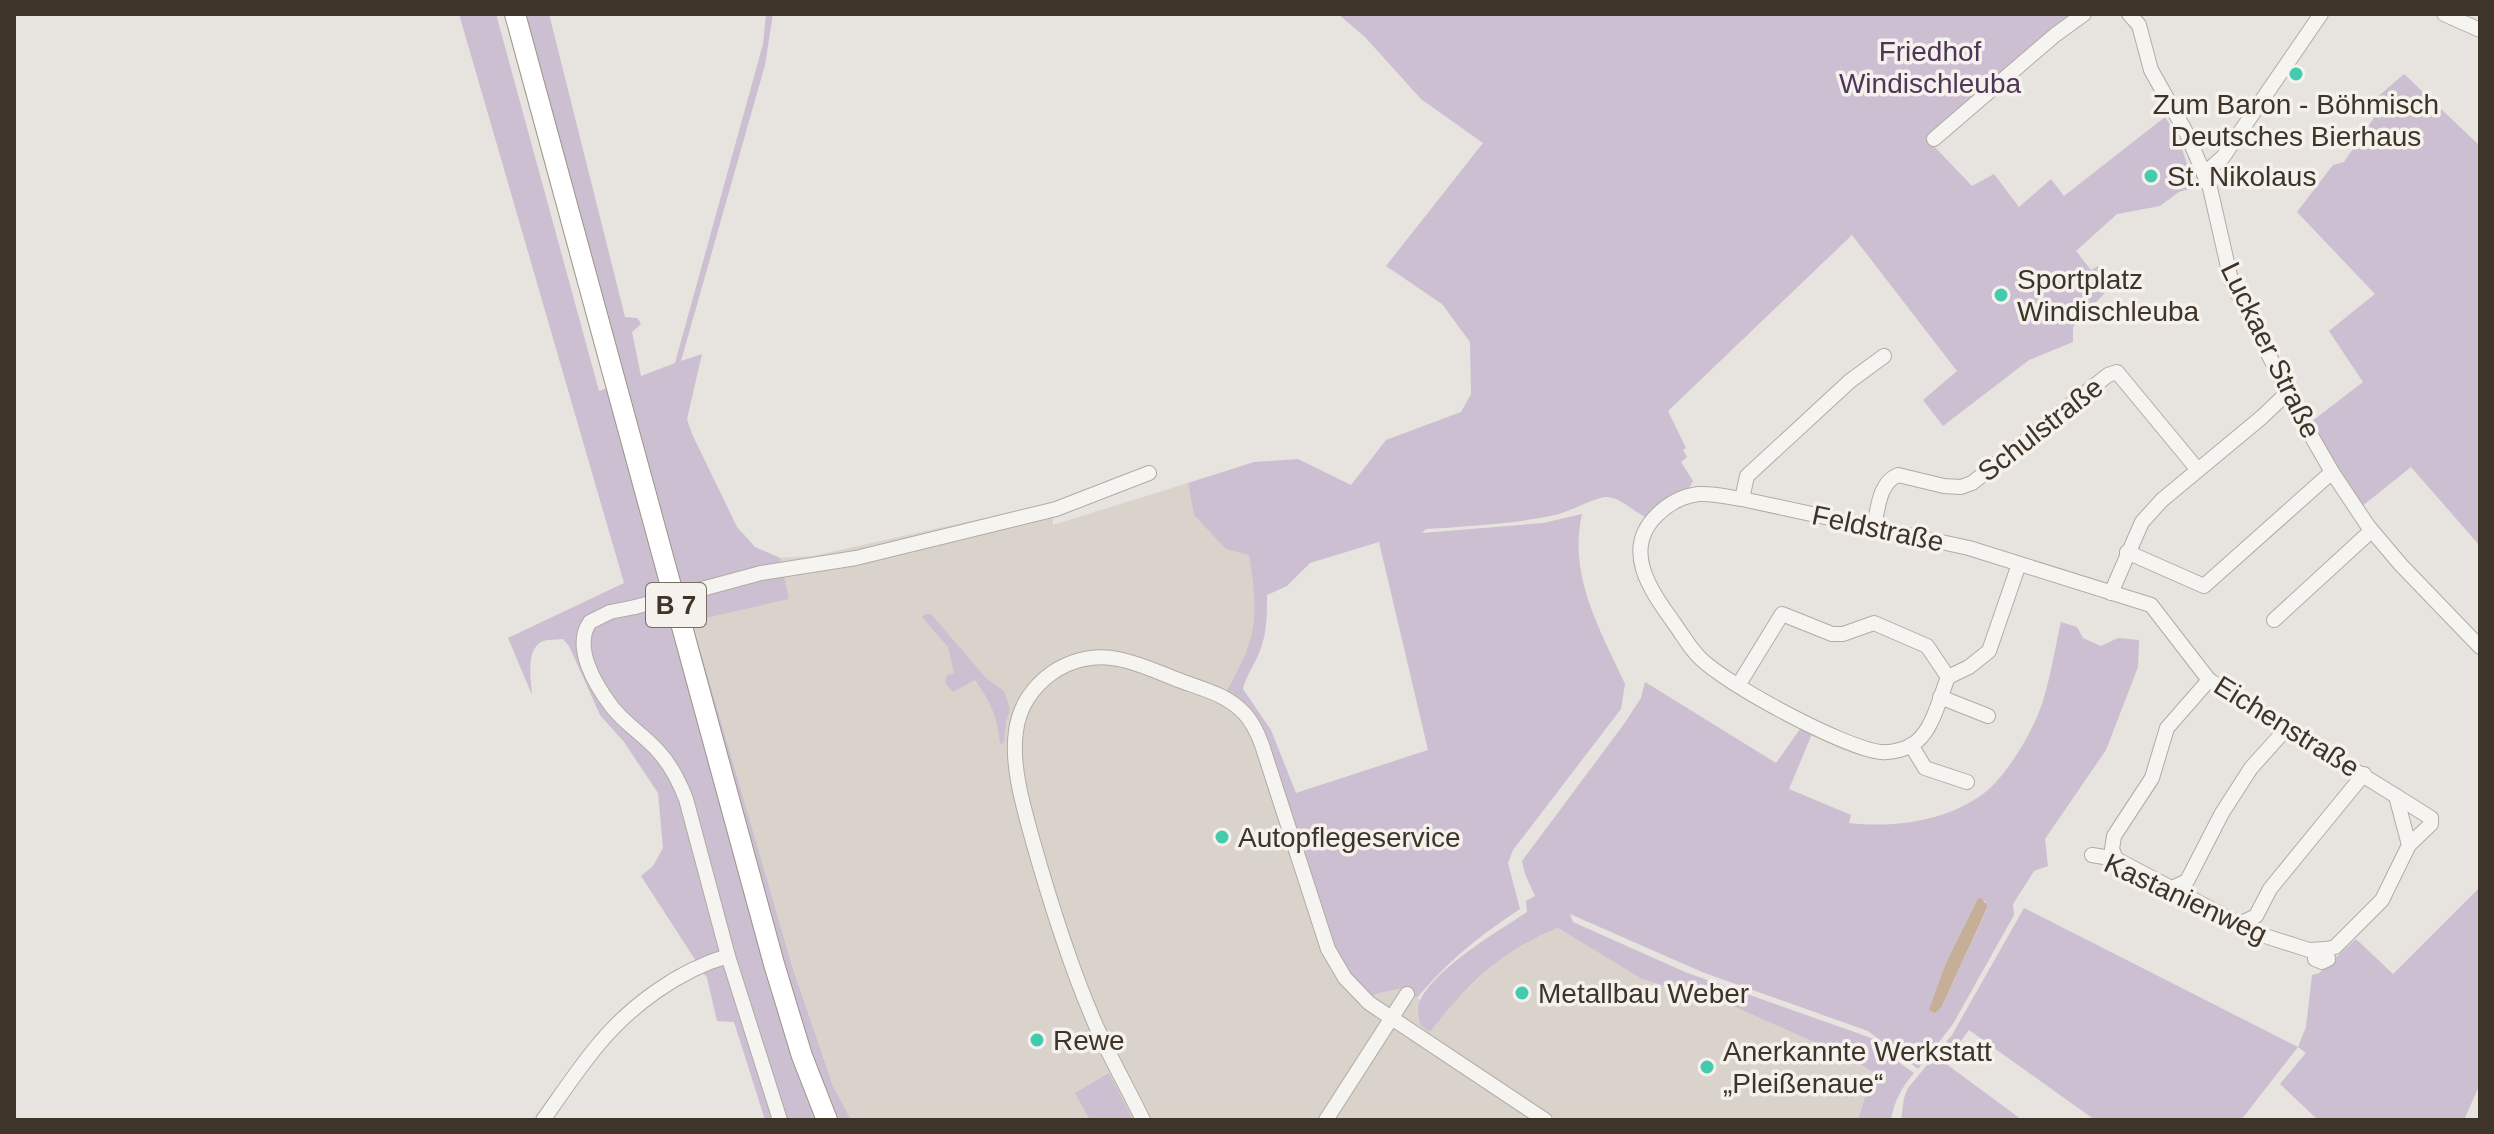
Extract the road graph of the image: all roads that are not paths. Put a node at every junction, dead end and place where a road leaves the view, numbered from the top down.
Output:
1 (502, 14) edge
2 (515, 14) edge
3 (2084, 14) edge
4 (2321, 14) edge
5 (2444, 14) edge
6 (2135, 16) edge
7 (2480, 30) edge
8 (1934, 139) dead end
9 (2204, 174) junction
10 (1884, 356) dead end
11 (2287, 393) junction
12 (2198, 470) junction
13 (2332, 472) junction
14 (1149, 473) dead end
15 (1742, 499) junction
16 (1874, 527) junction
17 (2371, 531) junction
18 (2127, 552) junction
19 (2019, 564) junction
20 (2111, 593) junction
21 (2274, 620) dead end
22 (2480, 647) edge
23 (1948, 677) junction
24 (2209, 680) junction
25 (1739, 684) junction
26 (1940, 697) junction
27 (1988, 716) dead end
28 (2287, 728) junction
29 (1911, 745) junction
30 (2364, 774) junction
31 (1967, 782) dead end
32 (2396, 796) junction
33 (2114, 836) junction
34 (2409, 845) junction
35 (2116, 859) junction
36 (2187, 881) junction
37 (2170, 889) junction
38 (2190, 900) junction
39 (2256, 916) junction
40 (2239, 924) junction
41 (2259, 934) junction
42 (728, 956) junction
43 (1407, 994) dead end
44 (1390, 1019) junction
45 (543, 1120) edge
46 (780, 1120) edge
47 (812, 1120) edge
48 (827, 1120) edge
49 (1143, 1120) edge
50 (1326, 1120) edge
51 (1545, 1120) edge

1 - 47 highway, B 7
2 - 48 highway, B 7
3 - 8 street
4 - 9 street
5 - 7 street
6 - 9 street, Luckaer Straße
9 - 11 street, Luckaer Straße
10 - 15 street
11 - 12 street
11 - 13 street, Luckaer Straße
12 - 16 street, Schulstraße
12 - 18 street
13 - 17 street, Luckaer Straße
13 - 18 street
14 - 42 street, bridge
15 - 16 street, Feldstraße
15 - 25 street, Feldstraße
16 - 19 street, Feldstraße
17 - 21 street
17 - 22 street, Luckaer Straße
18 - 20 street
19 - 20 street, Feldstraße
19 - 23 street
20 - 24 street, Eichenstraße
23 - 25 street
23 - 26 street
24 - 28 street, Eichenstraße
24 - 33 street
25 - 29 street
26 - 27 street
26 - 29 street
28 - 30 street, Eichenstraße
28 - 36 street
29 - 31 street
30 - 32 street, Eichenstraße
30 - 39 street
32 - 34 street
32 - 34 street, Eichenstraße
33 - 35 street
33 - 35 street, Kastanienweg
34 - 41 street, Kastanienweg
35 - 37 street, Kastanienweg
36 - 37 street
36 - 38 street
37 - 38 street, Kastanienweg
38 - 40 street, Kastanienweg
39 - 40 street
39 - 41 street
40 - 41 street, Kastanienweg
42 - 45 street
42 - 46 street
43 - 44 street
44 - 49 street
44 - 50 street
44 - 51 street

